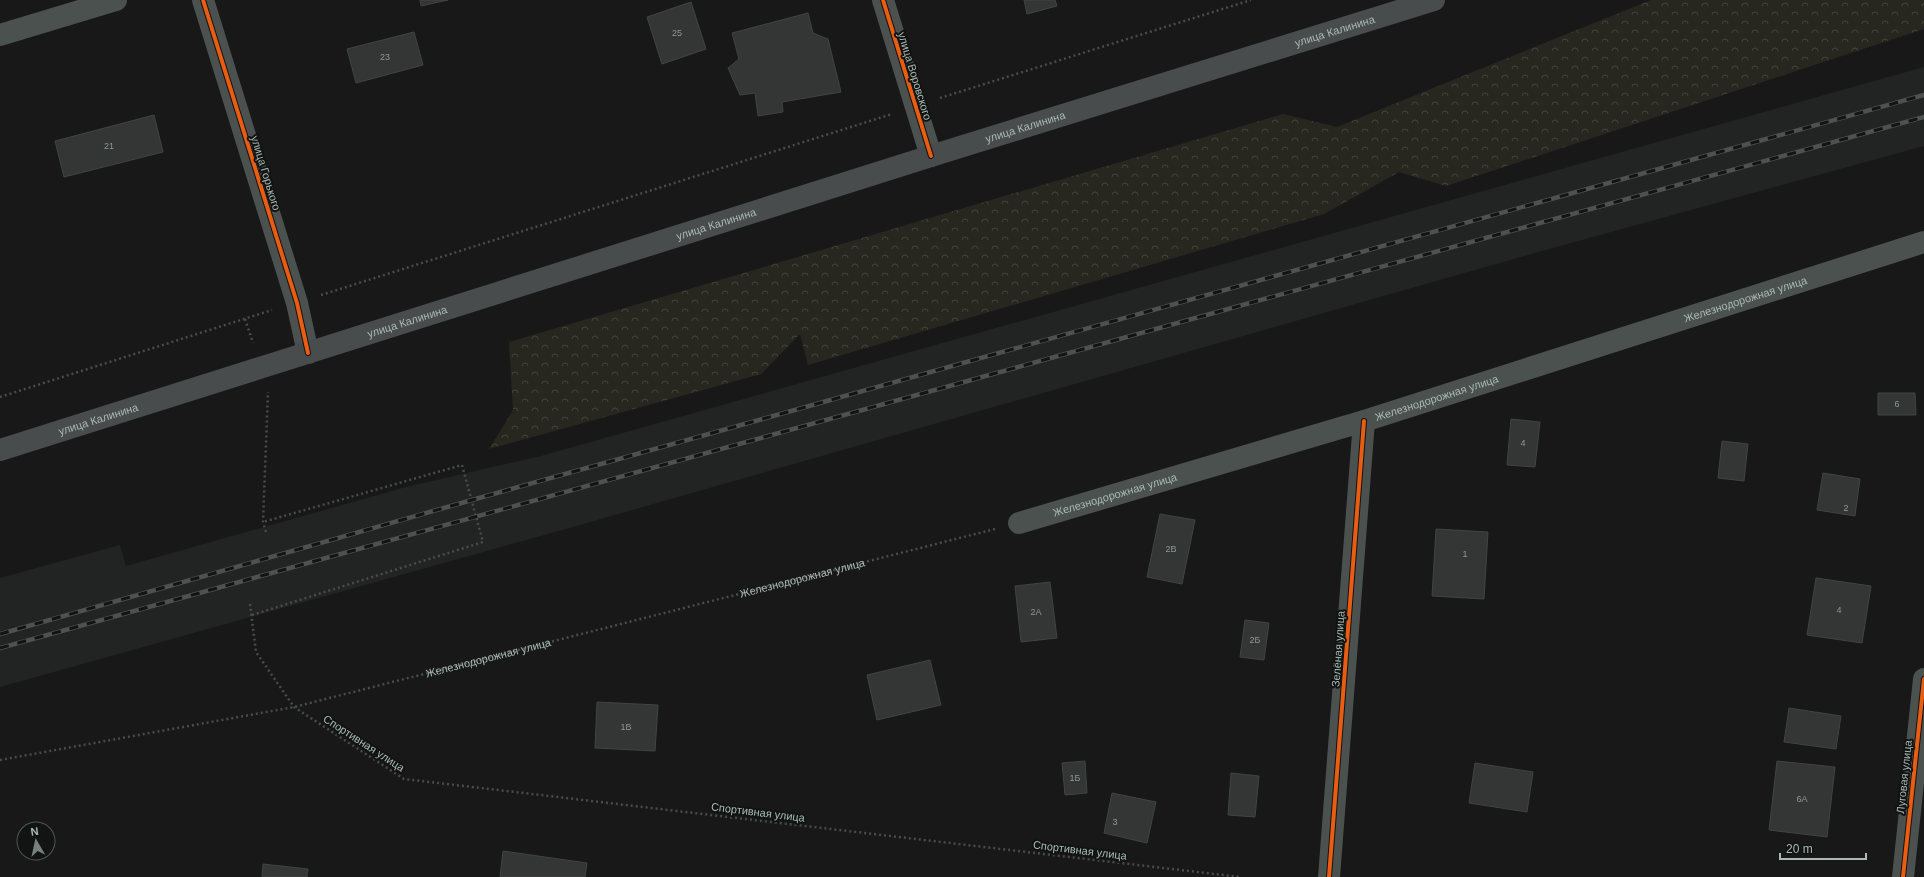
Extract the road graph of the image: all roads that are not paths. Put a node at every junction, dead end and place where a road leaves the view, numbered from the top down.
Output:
1 (116, 0) edge
2 (203, 0) edge
3 (883, 0) edge
4 (1434, 0) edge
5 (0, 35) edge
6 (931, 156) junction
7 (1924, 242) edge
8 (308, 353) junction
9 (1364, 422) junction
10 (0, 450) edge
11 (1019, 523) road end
12 (1924, 680) edge
13 (1329, 877) edge
14 (1903, 877) edge

1 - 5 street
2 - 8 street, улица Горького
3 - 6 street, улица Воровского
4 - 6 main road, улица Калинина
6 - 8 main road, улица Калинина
7 - 9 street, Железнодорожная улица
8 - 10 main road, улица Калинина
9 - 11 street, Железнодорожная улица
9 - 13 street, Зелёная улица
12 - 14 street, Луговая улица

